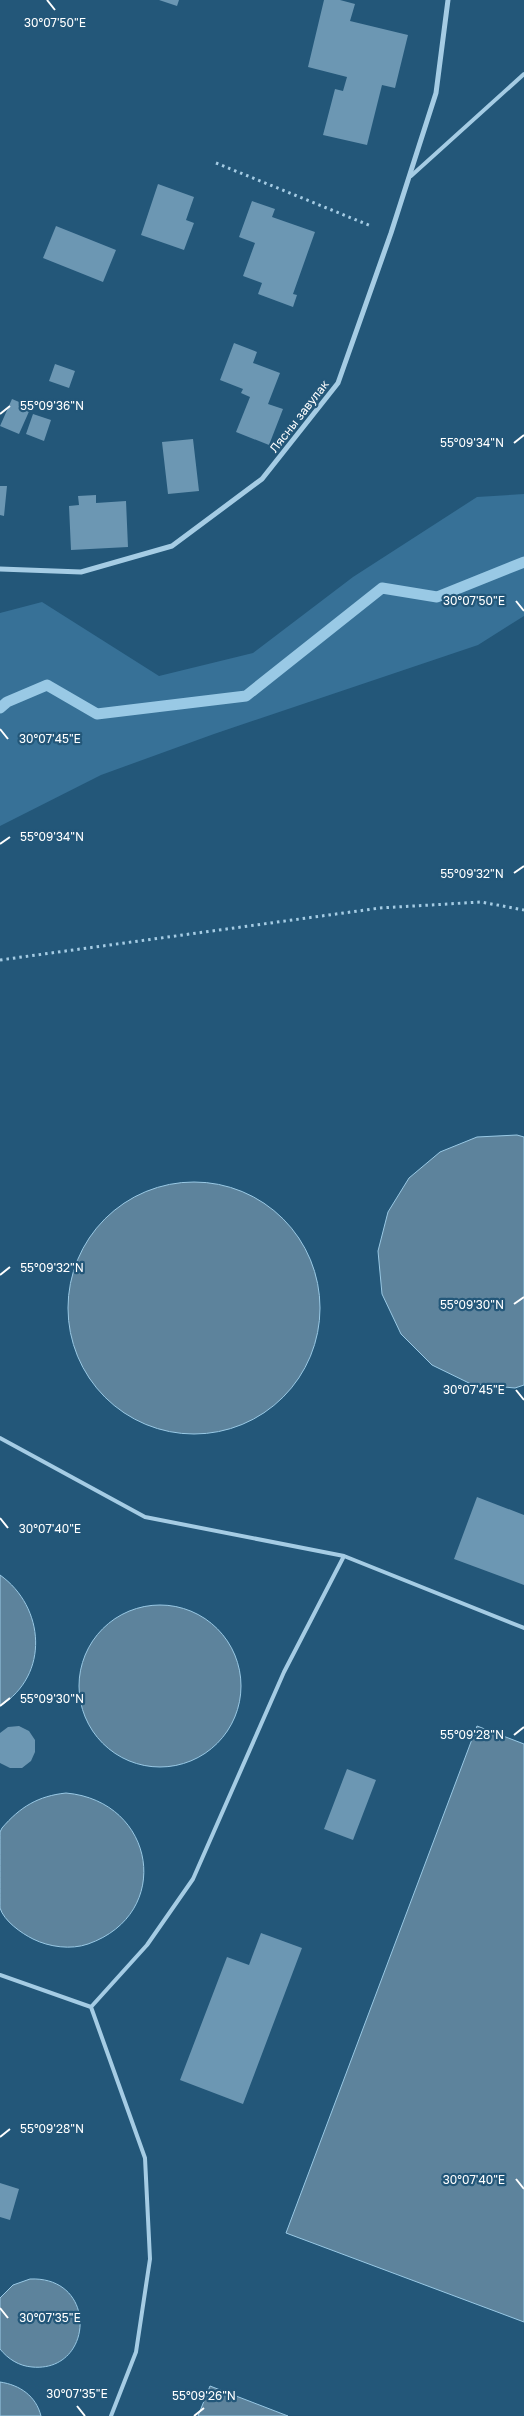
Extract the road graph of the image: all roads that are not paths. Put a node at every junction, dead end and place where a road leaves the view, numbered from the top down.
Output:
1 (448, 0) edge
2 (524, 74) edge
3 (409, 177) junction
4 (0, 569) edge
5 (0, 1438) edge
6 (344, 1556) junction
7 (524, 1628) edge
8 (0, 1975) edge
9 (91, 2007) junction
10 (111, 2416) edge

1 - 3 street, Лясны завулак
2 - 3 lane
3 - 4 street, Лясны завулак
5 - 6 lane
6 - 7 lane
6 - 9 lane
8 - 9 lane
9 - 10 lane

